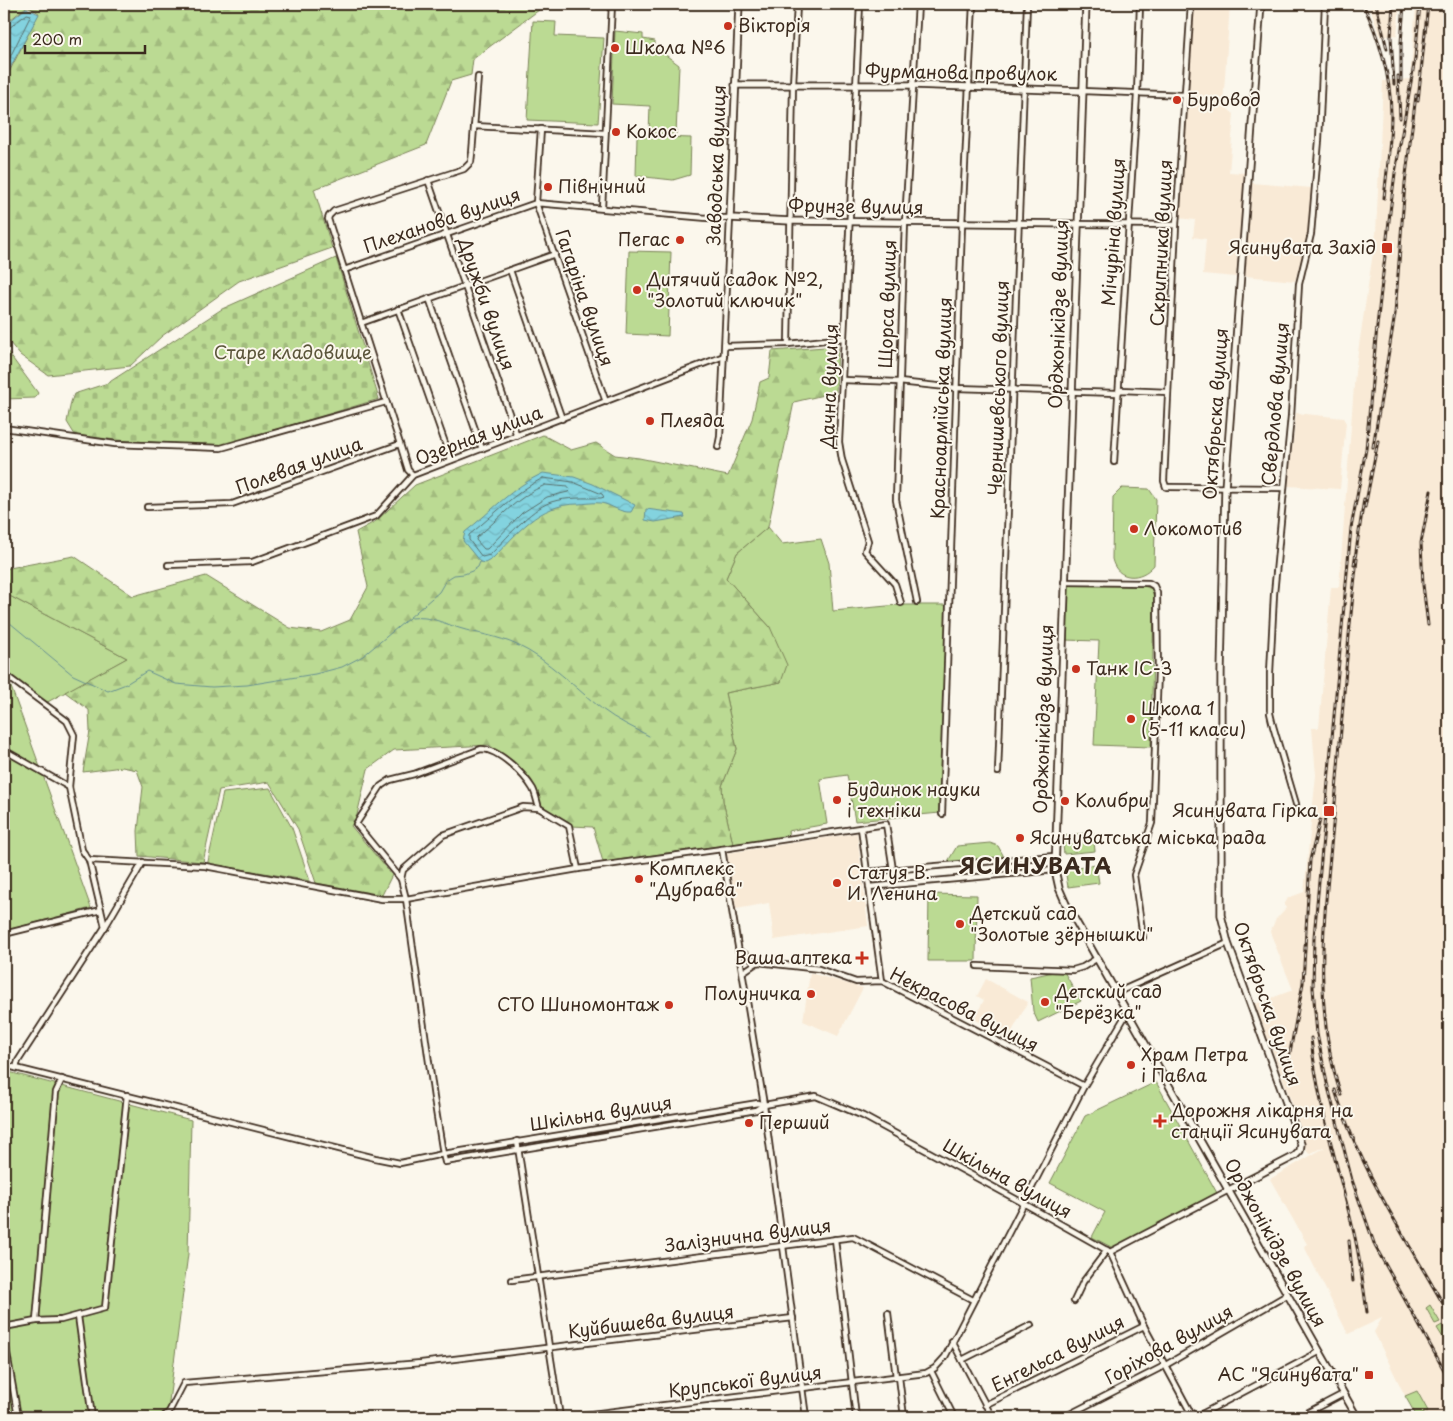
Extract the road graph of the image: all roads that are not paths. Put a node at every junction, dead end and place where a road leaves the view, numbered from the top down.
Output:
1 (612, 4) edge
2 (739, 4) edge
3 (797, 4) edge
4 (860, 4) edge
5 (918, 4) edge
6 (973, 4) edge
7 (1027, 4) edge
8 (1086, 4) edge
9 (1140, 4) edge
10 (1191, 4) edge
11 (1261, 4) edge
12 (1325, 4) edge
13 (478, 77) dead end
14 (735, 85) junction
15 (793, 85) junction
16 (856, 85) junction
17 (914, 85) junction
18 (969, 86) junction
19 (1024, 89) junction
20 (1082, 91) junction
21 (1137, 94) junction
22 (1185, 96) junction
23 (474, 126) junction
24 (541, 129) junction
25 (605, 132) junction
26 (428, 180) junction
27 (536, 203) junction
28 (602, 208) junction
29 (730, 218) junction
30 (791, 221) junction
31 (850, 221) junction
32 (905, 222) junction
33 (1018, 223) junction
34 (962, 224) junction
35 (1078, 224) junction
36 (1128, 224) junction
37 (1176, 225) junction
38 (447, 233) junction
39 (555, 254) junction
40 (344, 270) junction
41 (510, 270) junction
42 (465, 286) junction
43 (430, 298) junction
44 (398, 309) junction
45 (361, 323) junction
46 (844, 338) junction
47 (788, 344) junction
48 (724, 346) junction
49 (724, 356) junction
50 (843, 380) junction
51 (900, 382) junction
52 (956, 388) junction
53 (1013, 390) junction
54 (1071, 392) junction
55 (1168, 392) junction
56 (1117, 393) junction
57 (386, 402) junction
58 (606, 402) junction
59 (562, 419) junction
60 (4, 428) edge
61 (517, 436) junction
62 (400, 444) junction
63 (718, 447) dead end
64 (482, 449) junction
65 (451, 460) junction
66 (1114, 462) dead end
67 (414, 475) junction
68 (1225, 488) junction
69 (1283, 488) junction
70 (147, 506) dead end
71 (168, 565) dead end
72 (1064, 582) junction
73 (917, 602) dead end
74 (901, 603) dead end
75 (4, 674) edge
76 (4, 750) edge
77 (998, 772) dead end
78 (69, 787) junction
79 (1296, 804) dead end
80 (539, 808) junction
81 (942, 814) dead end
82 (861, 828) junction
83 (722, 849) junction
84 (1054, 856) junction
85 (89, 860) junction
86 (143, 862) junction
87 (578, 869) junction
88 (893, 870) junction
89 (1055, 870) junction
90 (867, 872) junction
91 (401, 879) junction
92 (869, 887) junction
93 (406, 899) junction
94 (101, 910) junction
95 (105, 927) junction
96 (4, 934) edge
97 (1143, 937) dead end
98 (1228, 944) junction
99 (739, 951) junction
100 (1096, 959) junction
101 (758, 962) junction
102 (977, 966) dead end
103 (743, 972) junction
104 (882, 981) junction
105 (1116, 994) junction
106 (1127, 1013) junction
107 (4, 1065) edge
108 (16, 1068) junction
109 (62, 1079) junction
110 (1084, 1086) junction
111 (127, 1095) junction
112 (764, 1105) junction
113 (517, 1142) junction
114 (518, 1150) junction
115 (443, 1154) junction
116 (1229, 1190) junction
117 (1023, 1202) junction
118 (835, 1239) junction
119 (783, 1246) junction
120 (1108, 1251) junction
121 (538, 1277) junction
122 (512, 1280) dead end
123 (1287, 1295) junction
124 (974, 1300) junction
125 (1074, 1300) dead end
126 (888, 1313) dead end
127 (78, 1316) junction
128 (792, 1318) junction
129 (36, 1321) junction
130 (1031, 1326) dead end
131 (1144, 1326) junction
132 (4, 1327) edge
133 (4, 1336) edge
134 (952, 1341) junction
135 (549, 1348) junction
136 (1319, 1352) junction
137 (962, 1360) junction
138 (1164, 1366) junction
139 (928, 1372) junction
140 (897, 1377) junction
141 (852, 1383) junction
142 (802, 1390) junction
143 (1343, 1394) junction
144 (986, 1405) junction
145 (18, 1417) edge
146 (92, 1417) edge
147 (163, 1417) edge
148 (560, 1417) edge
149 (567, 1417) edge
150 (806, 1417) edge
151 (856, 1417) edge
152 (904, 1417) edge
153 (954, 1417) edge
154 (992, 1417) edge
155 (1064, 1417) edge
156 (1195, 1417) edge
157 (1299, 1417) edge
158 (1357, 1417) edge

1 - 25 street
2 - 14 main road, Заводська вулиця
3 - 15 street
4 - 16 street, Дачна вулиця
5 - 17 street, Щорса вулиця
6 - 18 street, Красноармійська вулиця
7 - 19 street, Чернишевського вулиця
8 - 20 main road, Орджонікідзе вулиця
9 - 21 street, Мічуріна вулиця
10 - 22 street, Скрипника вулиця
11 - 68 main road, Октябрьска вулиця
12 - 69 street, Свердлова вулиця
13 - 23 street
14 - 15 main road, Фурманова провулок
14 - 29 main road, Заводська вулиця
15 - 16 main road, Фурманова провулок
15 - 30 street
16 - 17 main road, Фурманова провулок
16 - 31 street, Дачна вулиця
17 - 18 main road, Фурманова провулок
17 - 32 street, Щорса вулиця
18 - 19 main road, Фурманова провулок
18 - 34 street, Красноармійська вулиця
19 - 20 main road, Фурманова провулок
19 - 33 street, Чернишевського вулиця
20 - 21 street, Фурманова провулок
20 - 35 main road, Орджонікідзе вулиця
21 - 22 street, Фурманова провулок
21 - 36 street, Мічуріна вулиця
22 - 37 street, Скрипника вулиця
23 - 24 street
23 - 26 street
24 - 25 street
24 - 27 street, Плеханова вулиця
25 - 28 street
26 - 38 street, Дружби вулиця
26 - 40 street
27 - 28 street, Фрунзе вулиця
27 - 38 street, Плеханова вулиця
27 - 39 street, Гагаріна вулиця
28 - 29 street, Фрунзе вулиця
29 - 30 main road, Фрунзе вулиця
29 - 48 street, Заводська вулиця
30 - 31 main road, Фрунзе вулиця
30 - 47 street
31 - 32 main road, Фрунзе вулиця
31 - 46 street, Дачна вулиця
32 - 34 main road, Фрунзе вулиця
32 - 51 street, Щорса вулиця
33 - 34 main road, Фрунзе вулиця
33 - 35 main road, Фрунзе вулиця
33 - 53 street, Чернишевського вулиця
34 - 52 street, Красноармійська вулиця
35 - 36 street, Фрунзе вулиця
35 - 54 main road, Орджонікідзе вулиця
36 - 37 street, Фрунзе вулиця
36 - 56 street, Мічуріна вулиця
37 - 55 street, Скрипника вулиця
38 - 40 street, Плеханова вулиця
38 - 42 street, Дружби вулиця
39 - 41 street
39 - 58 street, Гагаріна вулиця
40 - 45 street
41 - 42 street
41 - 59 street
42 - 43 street
42 - 61 street, Дружби вулиця
43 - 44 street
43 - 64 street
44 - 45 street
44 - 65 street
45 - 57 street
46 - 47 street
46 - 50 street, Дачна вулиця
47 - 48 street
48 - 49 street, Заводська вулиця
49 - 58 street, Озерная улица
49 - 63 street, Заводська вулиця
50 - 51 street
50 - 74 street, Дачна вулиця
51 - 52 street
51 - 73 street, Щорса вулиця
52 - 53 street
52 - 81 street, Красноармійська вулиця
53 - 54 street
53 - 77 street, Чернишевського вулиця
54 - 56 street
54 - 72 main road, Орджонікідзе вулиця
55 - 56 street
55 - 68 street, Скрипника вулиця
56 - 66 street, Мічуріна вулиця
57 - 60 street
57 - 62 street
58 - 59 street, Озерная улица
59 - 61 street, Озерная улица
61 - 64 street, Озерная улица
62 - 67 street
62 - 70 street, Полевая улица
64 - 65 street, Озерная улица
65 - 67 street, Озерная улица
67 - 71 street, Озерная улица
68 - 69 street
68 - 98 main road, Октябрьска вулиця
69 - 79 street, Свердлова вулиця
72 - 84 main road, Орджонікідзе вулиця
72 - 97 street
75 - 78 street
76 - 78 street
78 - 85 street
80 - 87 street
80 - 91 street
80 - 91 street
82 - 83 street
82 - 88 street
82 - 90 street
83 - 87 street
83 - 99 street
84 - 88 street
84 - 89 main road, Орджонікідзе вулиця
85 - 86 street
85 - 94 street
86 - 93 street
86 - 95 street
87 - 93 street
88 - 90 street
89 - 92 street
89 - 100 main road, Орджонікідзе вулиця
90 - 92 street
91 - 93 street
92 - 104 street
93 - 115 street
94 - 95 street
94 - 96 street
95 - 108 street
98 - 105 street
98 - 116 main road, Октябрьска вулиця
99 - 101 street
99 - 103 street
100 - 102 street
100 - 105 main road, Орджонікідзе вулиця
101 - 103 street
101 - 104 street, Некрасова вулиця
103 - 112 street
104 - 110 street, Некрасова вулиця
105 - 106 main road, Орджонікідзе вулиця
106 - 110 street
106 - 116 main road, Орджонікідзе вулиця
107 - 108 street, Шкільна вулиця
108 - 109 street, Шкільна вулиця
109 - 111 street, Шкільна вулиця
109 - 129 street
110 - 117 street
111 - 115 street, Шкільна вулиця
111 - 127 street
112 - 113 street, Шкільна вулиця
112 - 114 street, Шкільна вулиця
112 - 117 street, Шкільна вулиця
112 - 119 street
113 - 114 street
113 - 115 street, Шкільна вулиця
114 - 115 street, Шкільна вулиця
114 - 121 street
116 - 120 street
116 - 123 main road, Орджонікідзе вулиця
117 - 120 street, Шкільна вулиця
117 - 124 street
118 - 119 street, Залізнична вулиця
118 - 124 street, Залізнична вулиця
118 - 141 street
119 - 121 street, Залізнична вулиця
119 - 128 street
120 - 125 street
120 - 131 street
121 - 122 street, Залізнична вулиця
121 - 135 street
123 - 136 main road, Орджонікідзе вулиця
123 - 138 street, Горіхова вулиця
124 - 134 street
126 - 140 street
127 - 129 street
127 - 146 street
128 - 135 street, Куйбишева вулиця
128 - 142 street
129 - 132 street
130 - 137 street
131 - 138 street
131 - 144 street, Енгельса вулиця
133 - 145 street
134 - 137 street
134 - 139 street
135 - 147 street, Куйбишева вулиця
135 - 148 street
136 - 143 main road, Орджонікідзе вулиця
136 - 156 street
137 - 144 street
138 - 155 street, Горіхова вулиця
138 - 156 street
139 - 140 street, Крупської вулиця
139 - 153 street
140 - 141 street, Крупської вулиця
140 - 152 street
141 - 142 street, Крупської вулиця
141 - 151 street
142 - 149 street, Крупської вулиця
142 - 150 street
143 - 157 street
143 - 158 main road, Орджонікідзе вулиця
144 - 154 street

